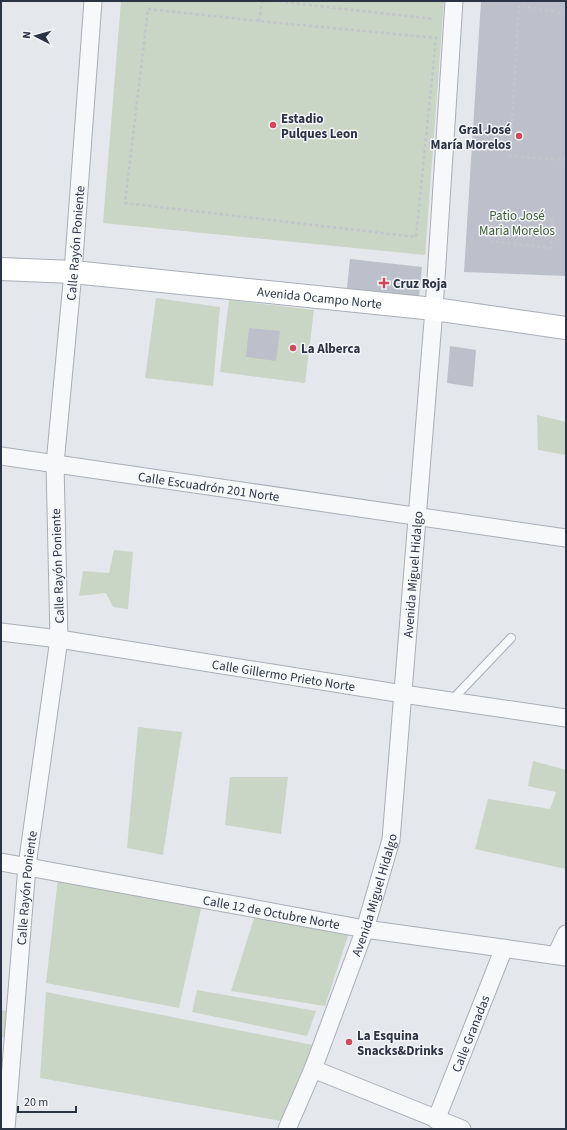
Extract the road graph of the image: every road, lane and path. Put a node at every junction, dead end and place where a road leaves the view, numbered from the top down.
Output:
1 (93, 1) edge
2 (262, 1) edge
3 (273, 1) edge
4 (454, 1) edge
5 (435, 14) dead end
6 (566, 14) edge
7 (259, 21) junction
8 (566, 160) edge
9 (527, 212) joint
10 (1, 269) edge
11 (74, 272) junction
12 (434, 309) junction
13 (566, 328) edge
14 (1, 456) edge
15 (55, 464) junction
16 (416, 516) junction
17 (566, 538) edge
18 (1, 632) edge
19 (511, 638) dead end
20 (59, 639) junction
21 (403, 694) junction
22 (452, 700) junction
23 (566, 718) edge
24 (1, 862) edge
25 (27, 866) junction
26 (366, 929) junction
27 (566, 934) edge
28 (504, 948) junction
29 (561, 956) edge
30 (313, 1069) junction
31 (436, 1120) junction
32 (6, 1129) edge
33 (287, 1129) edge
34 (462, 1129) edge

1 - 11 street, Calle Rayón Poniente
2 - 7 path
3 - 5 path
4 - 12 street, Avenida Miguel Hidalgo
6 - 8 path
7 - 7 path
9 - 9 path
10 - 11 street, Avenida Ocampo Norte
11 - 12 street, Avenida Ocampo Norte
11 - 15 street, Calle Rayón Poniente
12 - 13 street, Avenida Ocampo Norte
12 - 16 street, Avenida Miguel Hidalgo
14 - 15 street, Calle Escuadrón 201 Norte
15 - 16 street, Calle Escuadrón 201 Norte
15 - 20 street, Calle Rayón Poniente
16 - 17 street, Calle Escuadrón 201 Norte
16 - 21 street, Avenida Miguel Hidalgo
18 - 20 street, Calle Gillermo Prieto Norte
19 - 22 lane
20 - 21 street, Calle Gillermo Prieto Norte
20 - 25 street, Calle Rayón Poniente
21 - 22 street, Calle Gillermo Prieto Norte
21 - 26 street, Avenida Miguel Hidalgo
22 - 23 street, Calle Gillermo Prieto Norte
24 - 25 street, Calle 12 de Octubre Norte
25 - 26 street, Calle 12 de Octubre Norte
25 - 32 street, Calle Rayón Poniente
26 - 28 street, Calle 12 de Octubre Norte
26 - 30 street, Avenida Miguel Hidalgo
27 - 29 street
28 - 29 street, Calle 12 de Octubre Norte
28 - 31 street, Calle Granadas
30 - 31 street
30 - 33 street, Avenida Miguel Hidalgo
31 - 34 street

